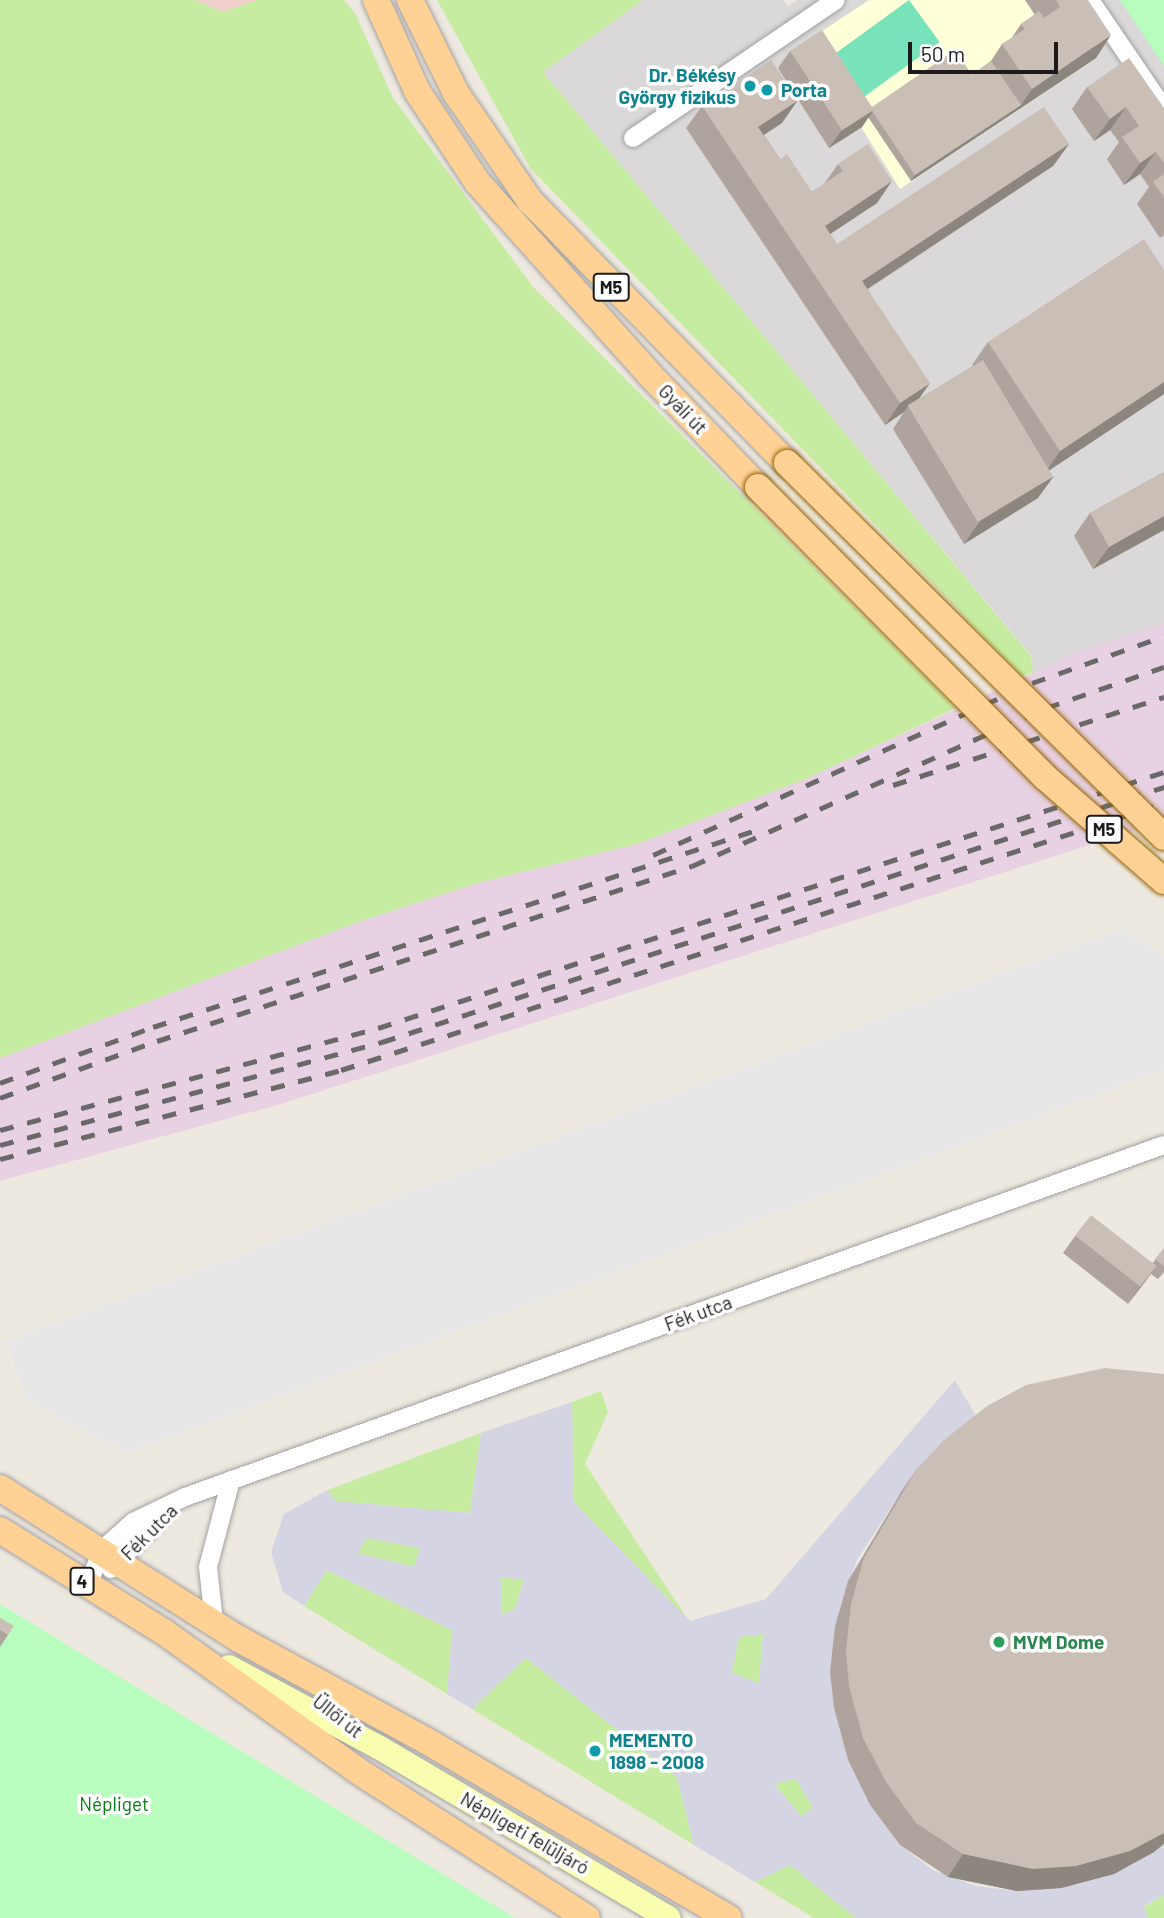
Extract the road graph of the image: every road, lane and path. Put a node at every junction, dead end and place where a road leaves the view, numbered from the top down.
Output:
1 (376, 0) edge
2 (410, 0) edge
3 (836, 0) edge
4 (1090, 0) edge
5 (1164, 109) edge
6 (633, 138) dead end
7 (1164, 837) edge
8 (1164, 881) edge
9 (1164, 1145) edge
10 (231, 1480) junction
11 (0, 1488) edge
12 (0, 1530) edge
13 (111, 1556) junction
14 (88, 1585) junction
15 (214, 1622) junction
16 (164, 1632) junction
17 (239, 1639) junction
18 (380, 1748) junction
19 (587, 1918) edge
20 (669, 1918) edge
21 (729, 1918) edge

1 - 8 main road, Gyáli út / M5, bridge
2 - 7 main road, Gyáli út / M5, bridge
3 - 6 street
4 - 5 street
9 - 10 street, Fék utca
10 - 13 street, Fék utca
10 - 15 street
11 - 13 main road, Üllői út / 4
12 - 14 main road, Üllői út / 4
13 - 14 street, Fék utca
13 - 15 main road, Üllői út / 4
14 - 16 main road, Üllői út / 4
15 - 17 main road, Üllői út / 4
16 - 18 main road, Üllői út
16 - 19 main road
17 - 18 main road, Üllői út
17 - 21 main road
18 - 20 main road, Népligeti felüljáró

